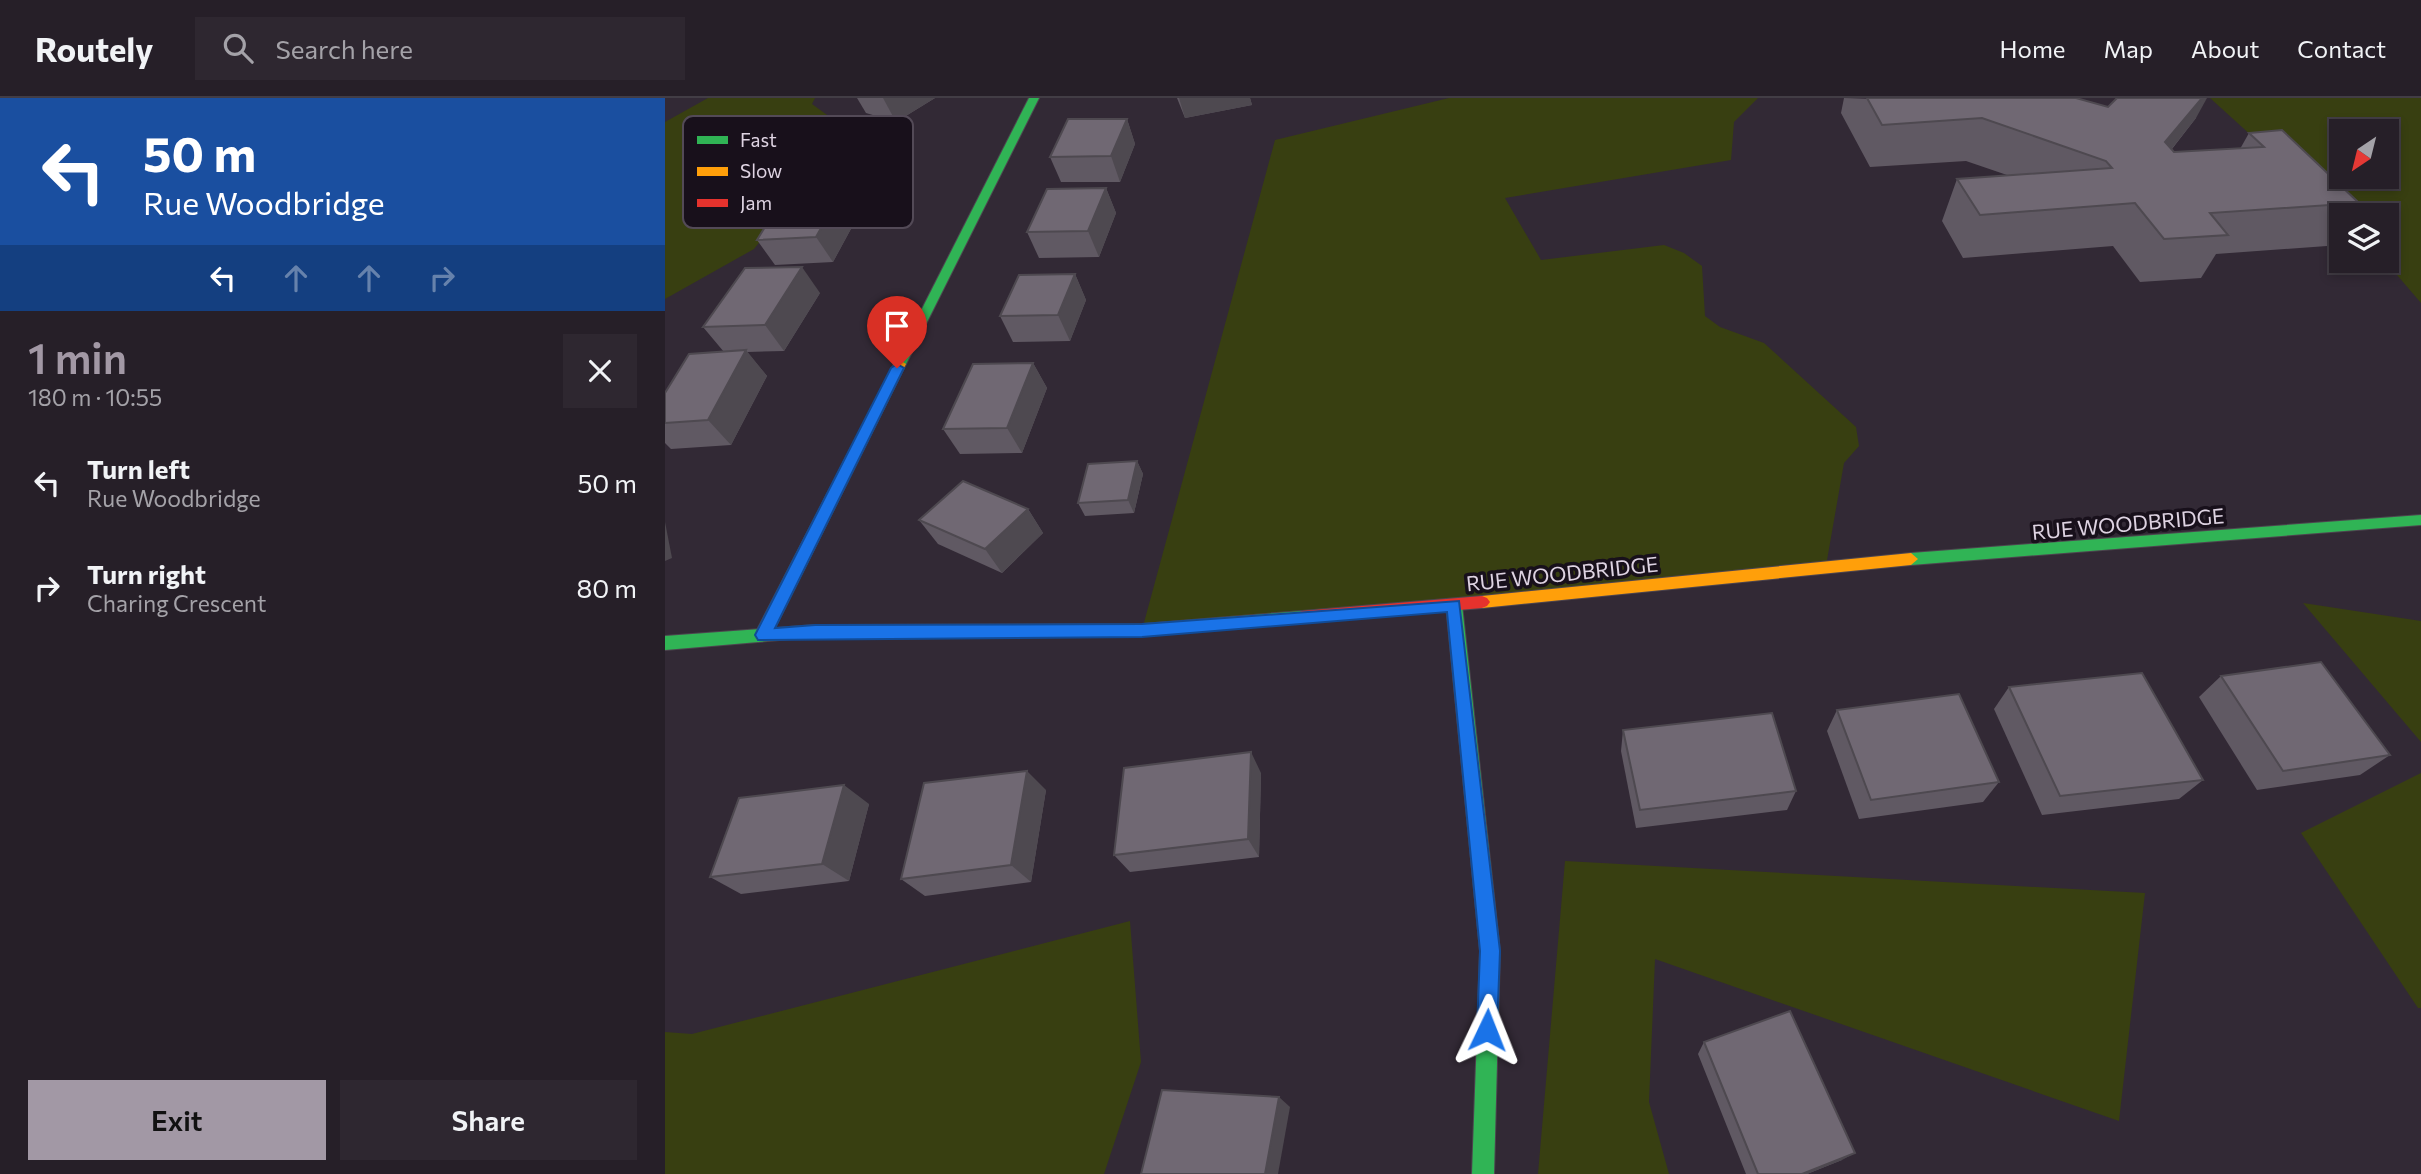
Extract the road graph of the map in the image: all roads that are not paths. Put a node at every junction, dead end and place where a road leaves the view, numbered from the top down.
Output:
1 (1034, 98) edge
2 (2421, 520) edge
3 (1454, 605) junction
4 (763, 635) junction
5 (665, 643) edge
6 (1483, 1174) edge

1 - 4 street
2 - 3 street, RUE WOODBRIDGE
3 - 4 street, RUE WOODBRIDGE
3 - 6 street
4 - 5 street, RUE WOODBRIDGE

